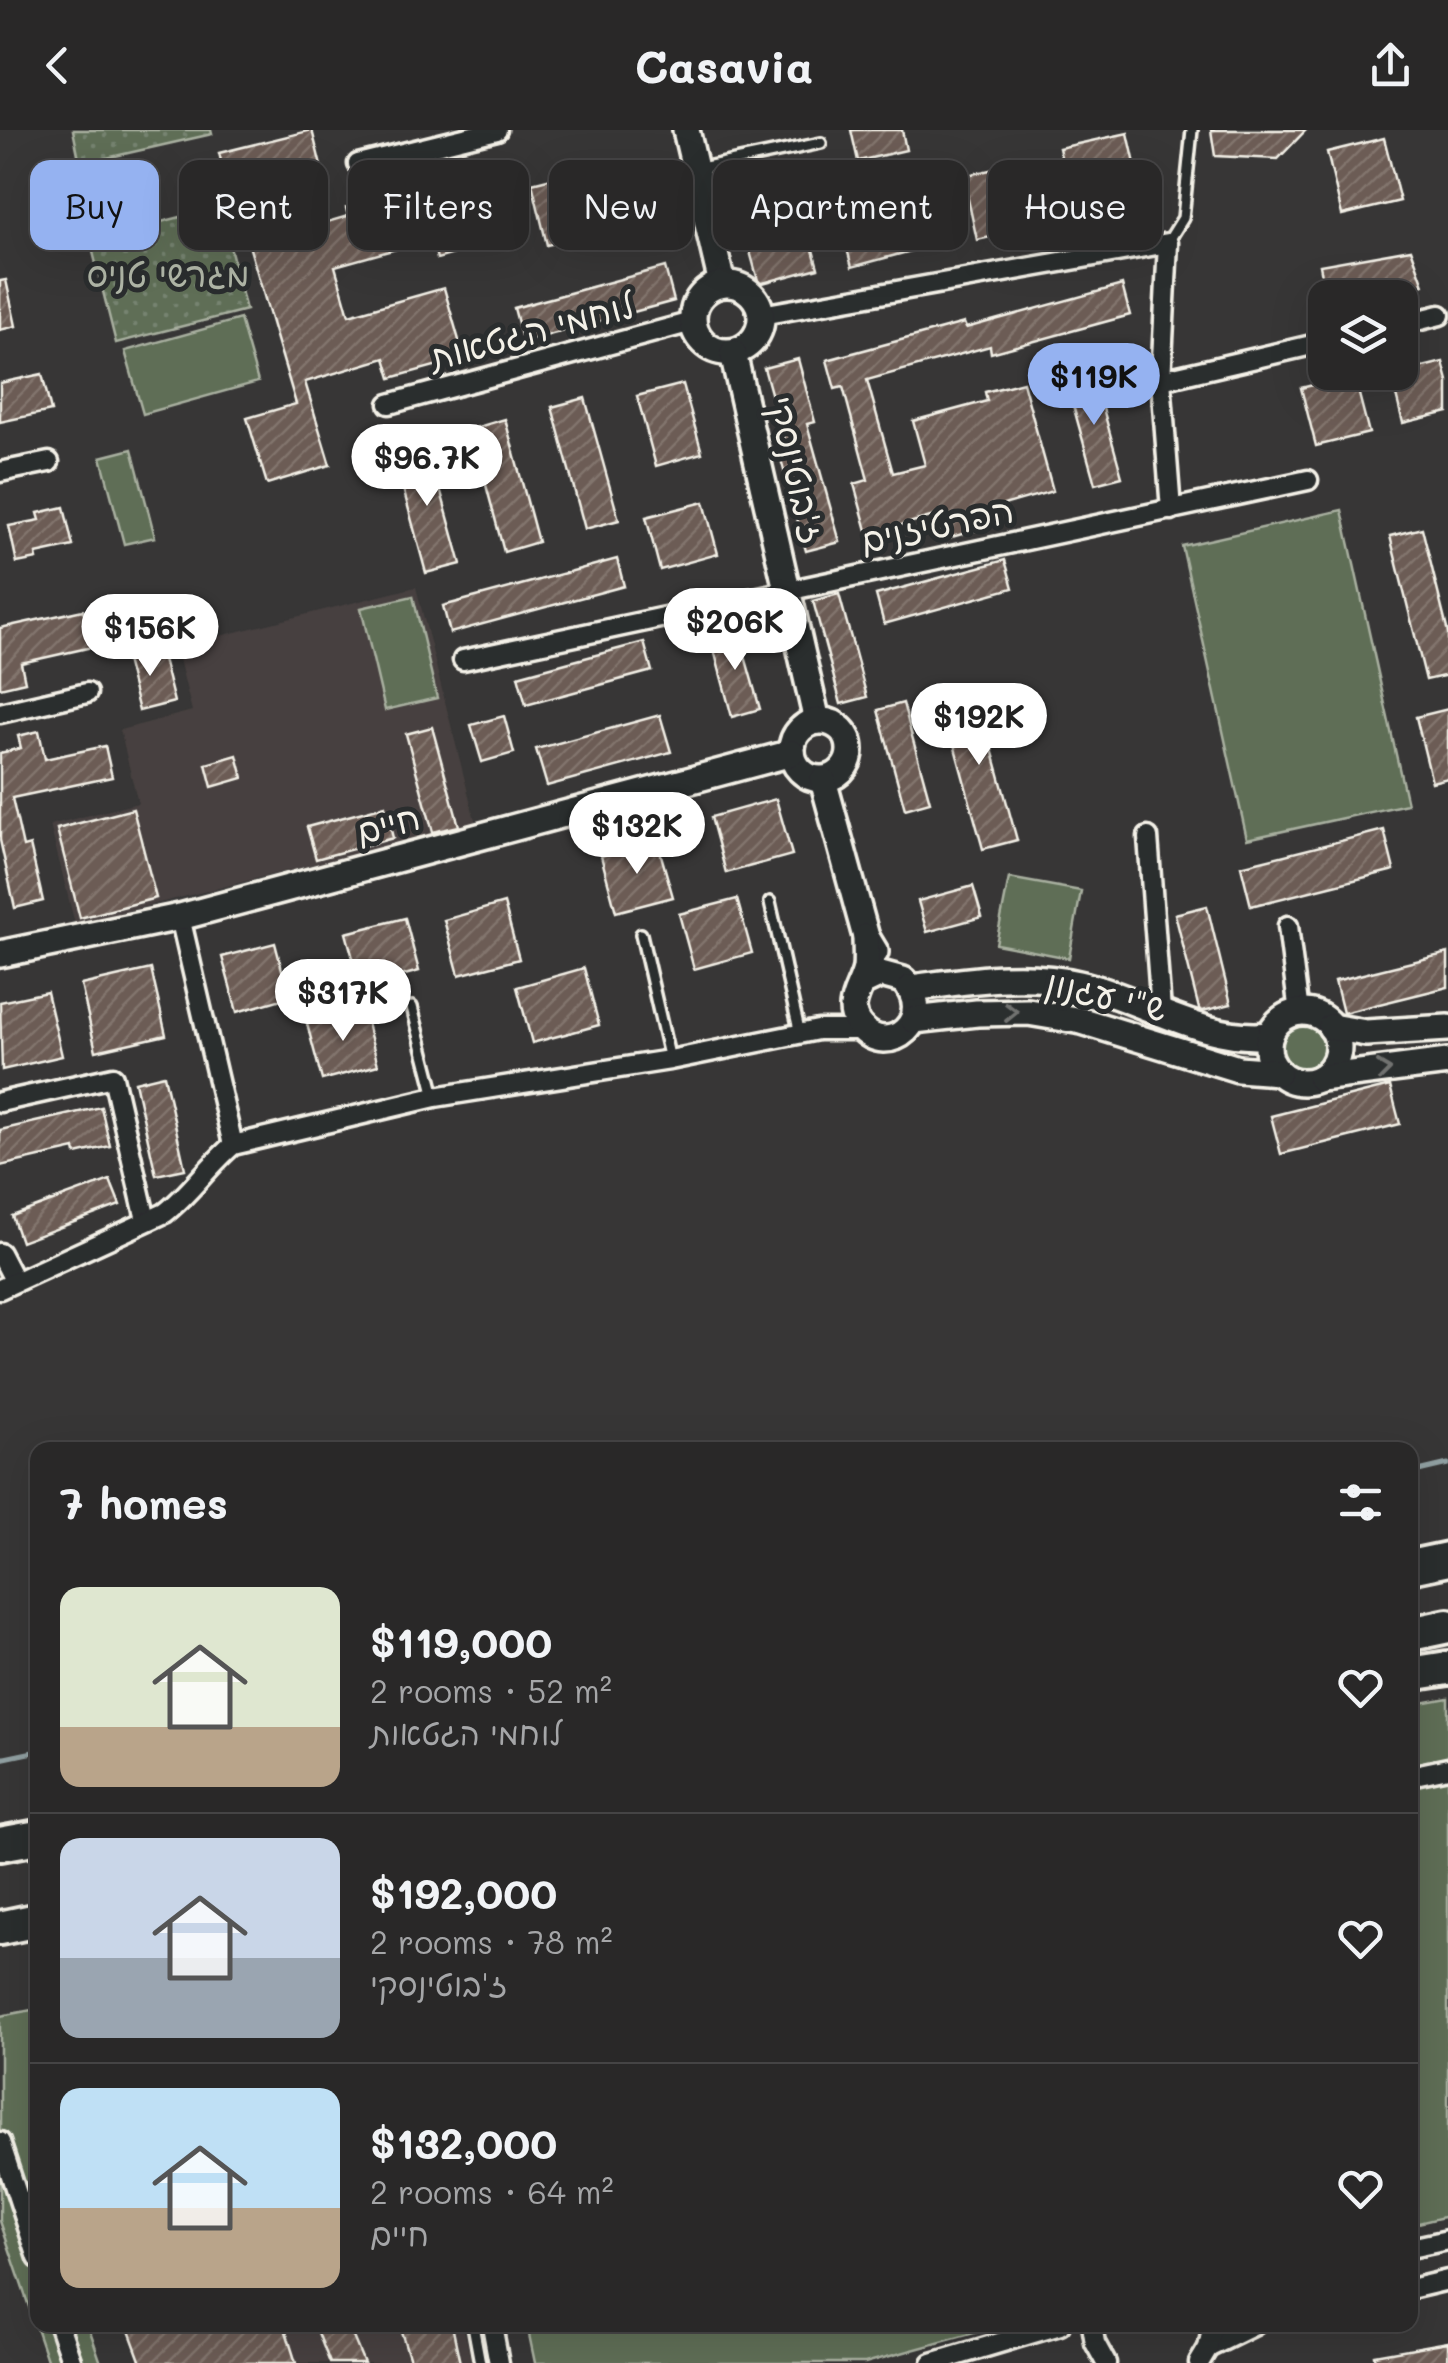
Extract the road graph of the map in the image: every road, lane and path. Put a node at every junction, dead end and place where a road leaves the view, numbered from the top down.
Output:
1 (497, 130) edge
2 (686, 130) edge
3 (1192, 130) edge
4 (820, 143) dead end
5 (374, 160) edge
6 (695, 170) junction
7 (1168, 243) junction
8 (722, 284) junction
9 (761, 315) junction
10 (1440, 315) dead end
11 (1418, 320) edge
12 (692, 322) junction
13 (1308, 346) edge
14 (733, 352) junction
15 (1161, 380) junction
16 (389, 404) dead end
17 (48, 462) dead end
18 (0, 472) edge
19 (1308, 480) dead end
20 (1171, 510) junction
21 (787, 591) junction
22 (463, 660) dead end
23 (87, 693) dead end
24 (0, 713) edge
25 (817, 721) junction
26 (792, 753) junction
27 (823, 780) junction
28 (1148, 837) dead end
29 (770, 902) dead end
30 (180, 918) junction
31 (1288, 926) dead end
32 (641, 934) dead end
33 (866, 937) junction
34 (0, 954) edge
35 (902, 982) junction
36 (857, 993) junction
37 (412, 1007) dead end
38 (1161, 1011) junction
39 (1298, 1013) junction
40 (914, 1020) junction
41 (1330, 1027) junction
42 (1448, 1028) edge
43 (863, 1030) junction
44 (809, 1032) junction
45 (1270, 1035) junction
46 (670, 1060) junction
47 (1448, 1062) edge
48 (1278, 1072) junction
49 (1320, 1078) junction
50 (435, 1096) junction
51 (0, 1102) edge
52 (233, 1146) junction
53 (146, 1220) junction
54 (0, 1253) edge
55 (7, 1285) edge
56 (1448, 1560) edge
57 (1418, 1566) edge
58 (1448, 1626) edge
59 (1418, 1632) edge
60 (1448, 1668) edge
61 (1418, 1673) edge
62 (1448, 1768) edge
63 (1418, 1774) edge
64 (30, 1838) edge
65 (0, 1844) edge
66 (30, 1922) edge
67 (0, 1928) edge
68 (0, 2142) edge
69 (30, 2234) edge
70 (1448, 2240) edge
71 (1418, 2246) edge
72 (1448, 2280) edge
73 (1418, 2287) edge
74 (62, 2332) edge
75 (474, 2332) edge
76 (493, 2332) edge
77 (1036, 2332) edge
78 (1093, 2332) edge
79 (1212, 2332) edge
80 (1243, 2332) edge
81 (1204, 2356) edge
82 (72, 2363) edge
83 (480, 2363) edge
84 (499, 2363) edge
85 (932, 2363) edge
86 (1106, 2363) edge

1 - 5 street
2 - 6 street
3 - 7 lane
4 - 6 lane
6 - 8 street
7 - 9 street
7 - 15 street
8 - 9 street
8 - 12 street
9 - 14 street
10 - 11 street
12 - 14 street
12 - 16 street, לוחמי הגטאות
13 - 15 street
14 - 21 street, ז'בוטינסקי
15 - 20 street
17 - 18 street
19 - 20 street, הפרטיזנים
20 - 21 street, הפרטיזנים
21 - 22 street, הפרטיזנים
21 - 25 street, ז'בוטינסקי
23 - 24 street
25 - 26 street
25 - 27 street
26 - 27 street
26 - 30 street, חיים
27 - 33 street
28 - 38 street
29 - 44 lane
30 - 34 street, חיים
30 - 52 street
31 - 39 street
32 - 46 lane
33 - 35 street
33 - 36 street
35 - 36 street
35 - 38 street, ש"י עגנון
35 - 40 street
36 - 43 street
36 - 44 street
37 - 50 lane
38 - 45 street, ש"י עגנון
39 - 41 street
39 - 45 street
40 - 43 street
40 -> 48 street, ש"י עגנון
41 - 42 street
41 - 49 street
43 - 44 street
44 - 46 street
45 - 48 street
46 - 50 street
49 -> 47 street
48 - 49 street
50 - 52 street
51 - 53 street
52 - 53 street
53 - 55 street
54 - 55 street
56 - 57 highway
58 - 59 highway
60 - 61 highway
62 - 63 street
64 - 65 highway
66 - 67 highway
68 - 69 street
70 - 71 street
72 - 73 street
74 - 82 street
75 - 83 lane
76 - 84 street
77 - 85 street
78 - 86 street
79 - 81 street
80 - 81 street

